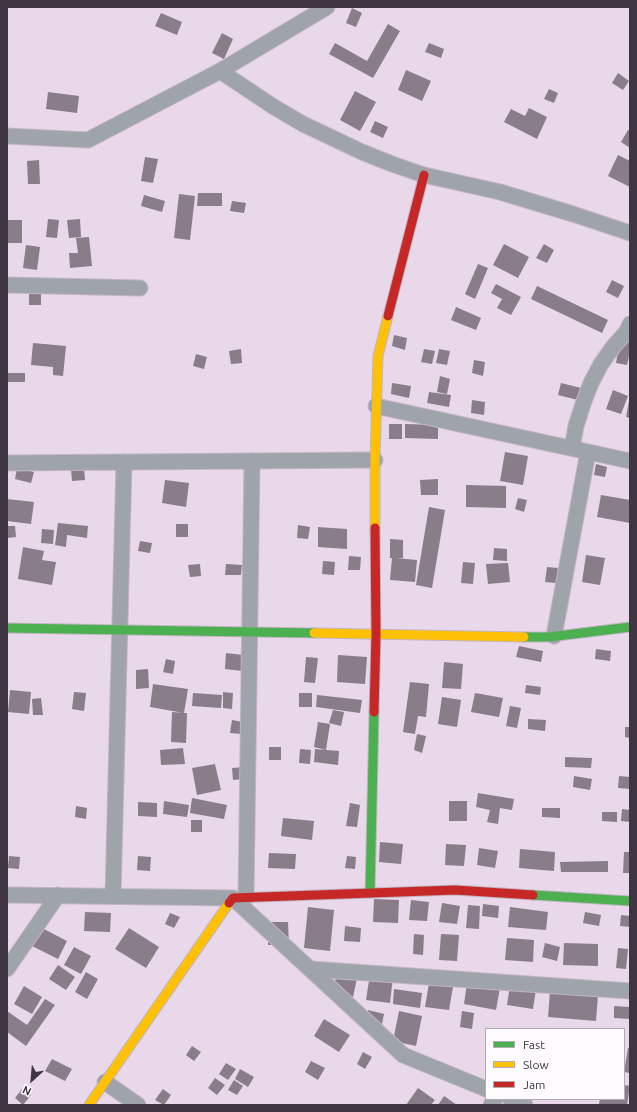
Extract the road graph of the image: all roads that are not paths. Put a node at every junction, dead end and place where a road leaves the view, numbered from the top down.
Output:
1 (327, 7) edge
2 (220, 71) junction
3 (7, 136) edge
4 (424, 175) junction
5 (630, 234) edge
6 (7, 285) edge
7 (140, 288) dead end
8 (630, 324) edge
9 (376, 406) junction
10 (572, 448) junction
11 (588, 452) junction
12 (375, 460) junction
13 (252, 461) junction
14 (630, 461) edge
15 (124, 462) junction
16 (7, 463) edge
17 (630, 627) edge
18 (7, 628) edge
19 (120, 629) junction
20 (249, 631) junction
21 (376, 634) junction
22 (554, 636) junction
23 (370, 893) junction
24 (7, 895) edge
25 (58, 895) junction
26 (113, 896) junction
27 (240, 897) junction
28 (630, 901) edge
29 (7, 969) edge
30 (310, 969) junction
31 (630, 991) edge
32 (105, 1082) junction
33 (485, 1089) edge
34 (512, 1100) edge
35 (89, 1105) edge
36 (138, 1105) edge
37 (525, 1105) edge

1 - 2 street
2 - 3 street
2 - 4 street
4 - 5 street
4 - 9 street
6 - 7 street
8 - 10 street
9 - 10 street
9 - 12 street
10 - 11 street
11 - 14 street
11 - 22 street
12 - 13 street
12 - 21 street
13 - 15 street
13 - 20 street
15 - 16 street
15 - 19 street
17 - 22 street
18 - 19 street
19 - 20 street
19 - 26 street
20 - 21 street
20 - 27 street
21 - 22 street
21 - 23 street
23 - 27 street
23 - 28 street
24 - 25 street
25 - 26 street
25 - 29 street
26 - 27 street
27 - 30 street
27 - 32 street
30 - 31 street
30 - 33 street
32 - 35 street
32 - 36 street
34 - 37 street

